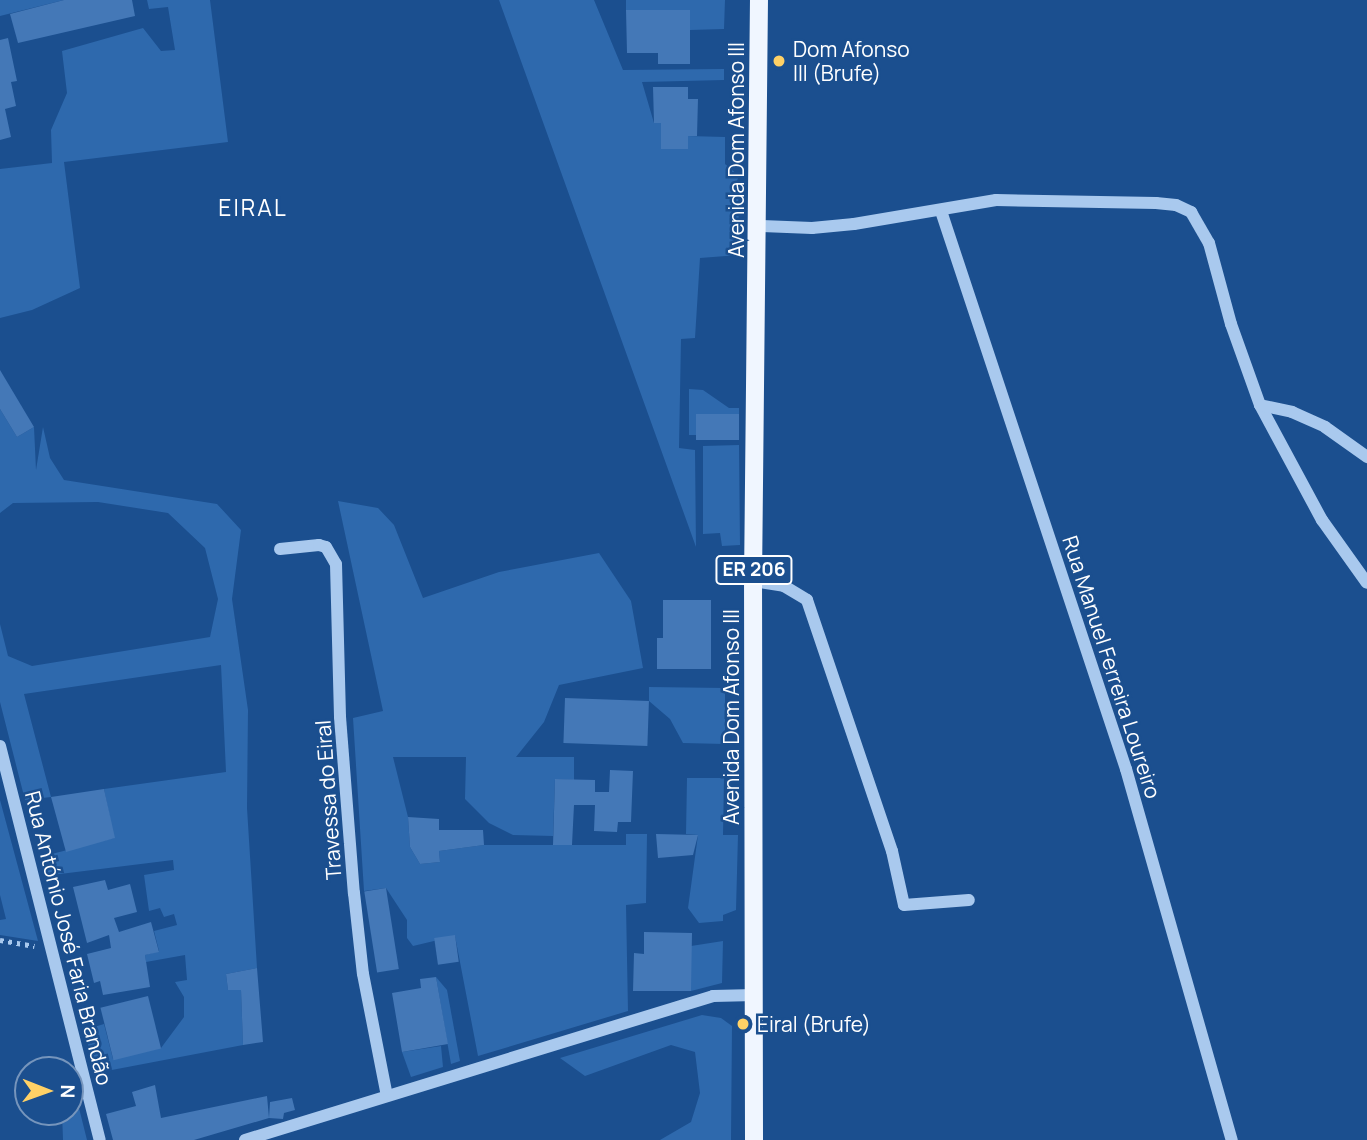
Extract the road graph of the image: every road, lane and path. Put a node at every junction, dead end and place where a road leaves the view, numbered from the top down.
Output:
1 (759, 0) edge
2 (942, 211) junction
3 (759, 226) junction
4 (1260, 405) junction
5 (1367, 457) edge
6 (280, 549) dead end
7 (753, 581) junction
8 (1367, 583) edge
9 (0, 746) edge
10 (970, 900) dead end
11 (0, 940) edge
12 (52, 944) junction
13 (755, 995) junction
14 (387, 1096) junction
15 (100, 1140) edge
16 (245, 1140) edge
17 (754, 1140) edge
18 (1232, 1140) edge

1 - 3 main road, Avenida Dom Afonso III / ER 206
2 - 3 street
2 - 4 street
2 - 18 street, Rua Manuel Ferreira Loureiro
3 - 7 main road, Avenida Dom Afonso III / ER 206
4 - 5 street
4 - 8 street
6 - 14 street, Travessa do Eiral
7 - 10 street
7 - 13 main road, Avenida Dom Afonso III / ER 206
9 - 12 street, Rua António José Faria Brandão
11 - 12 path
12 - 15 street, Rua António José Faria Brandão
13 - 14 street
13 - 17 main road, Avenida Dom Afonso III / ER 206
14 - 16 street

